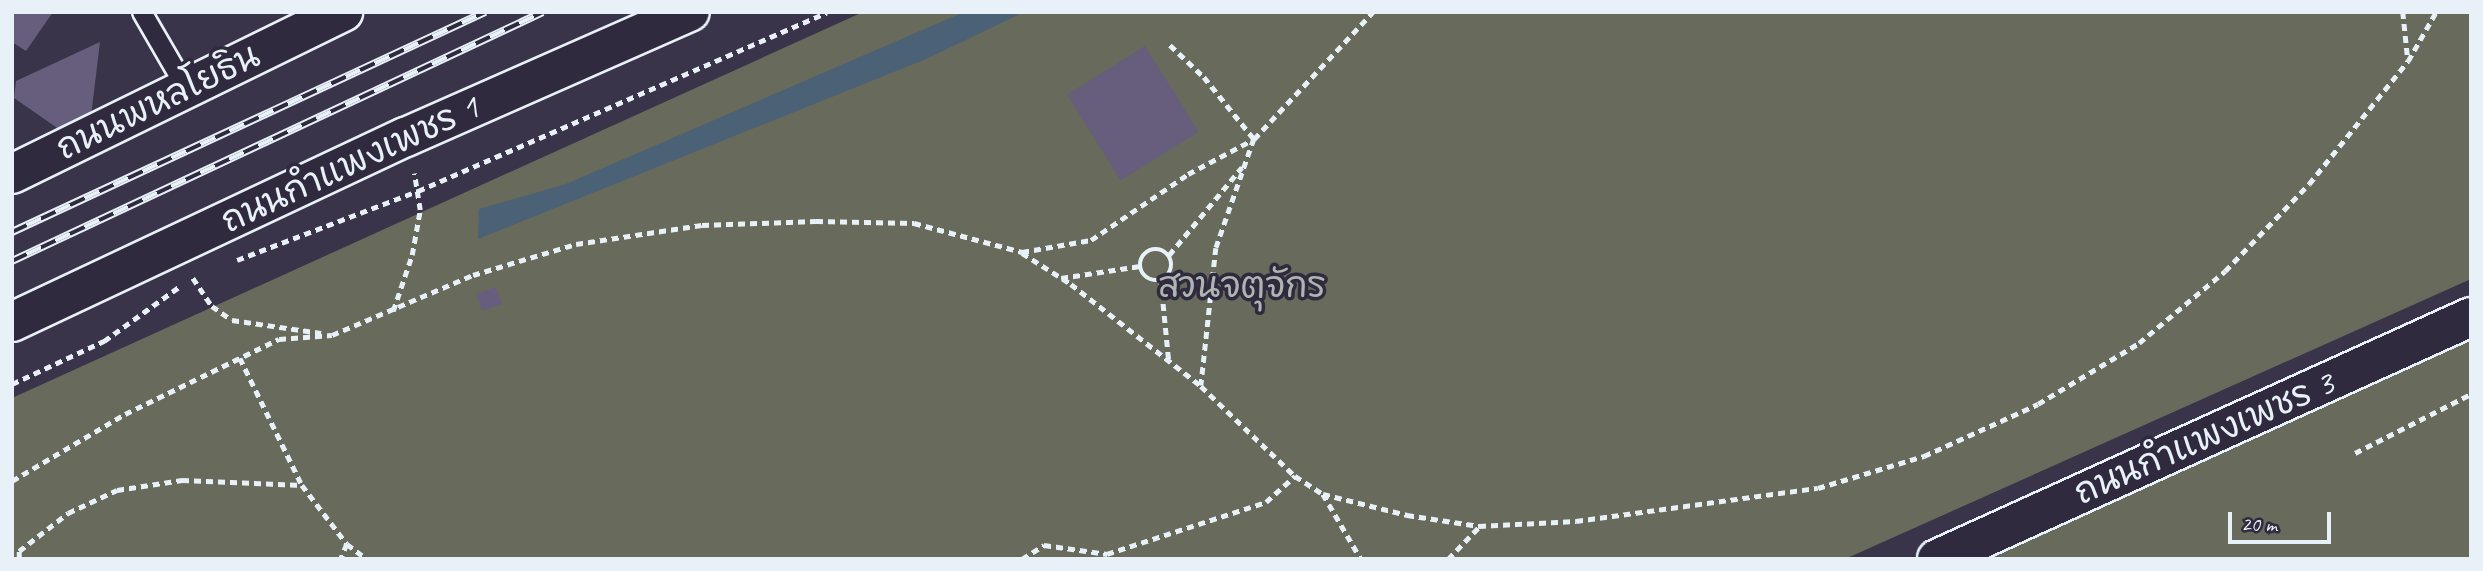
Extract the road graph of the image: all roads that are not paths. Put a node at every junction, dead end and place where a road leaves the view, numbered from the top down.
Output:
1 (142, 12) edge
2 (343, 12) edge
3 (690, 12) edge
4 (186, 88) junction
5 (12, 174) edge
6 (2471, 317) edge
7 (12, 322) edge
8 (1937, 559) edge

1 - 4 lane
2 - 4 main road, ถนนพหลโยธิน
3 - 7 main road, ถนนกำแพงเพชร 1
4 - 5 main road, ถนนพหลโยธิน
6 - 8 main road, ถนนกำแพงเพชร 3

